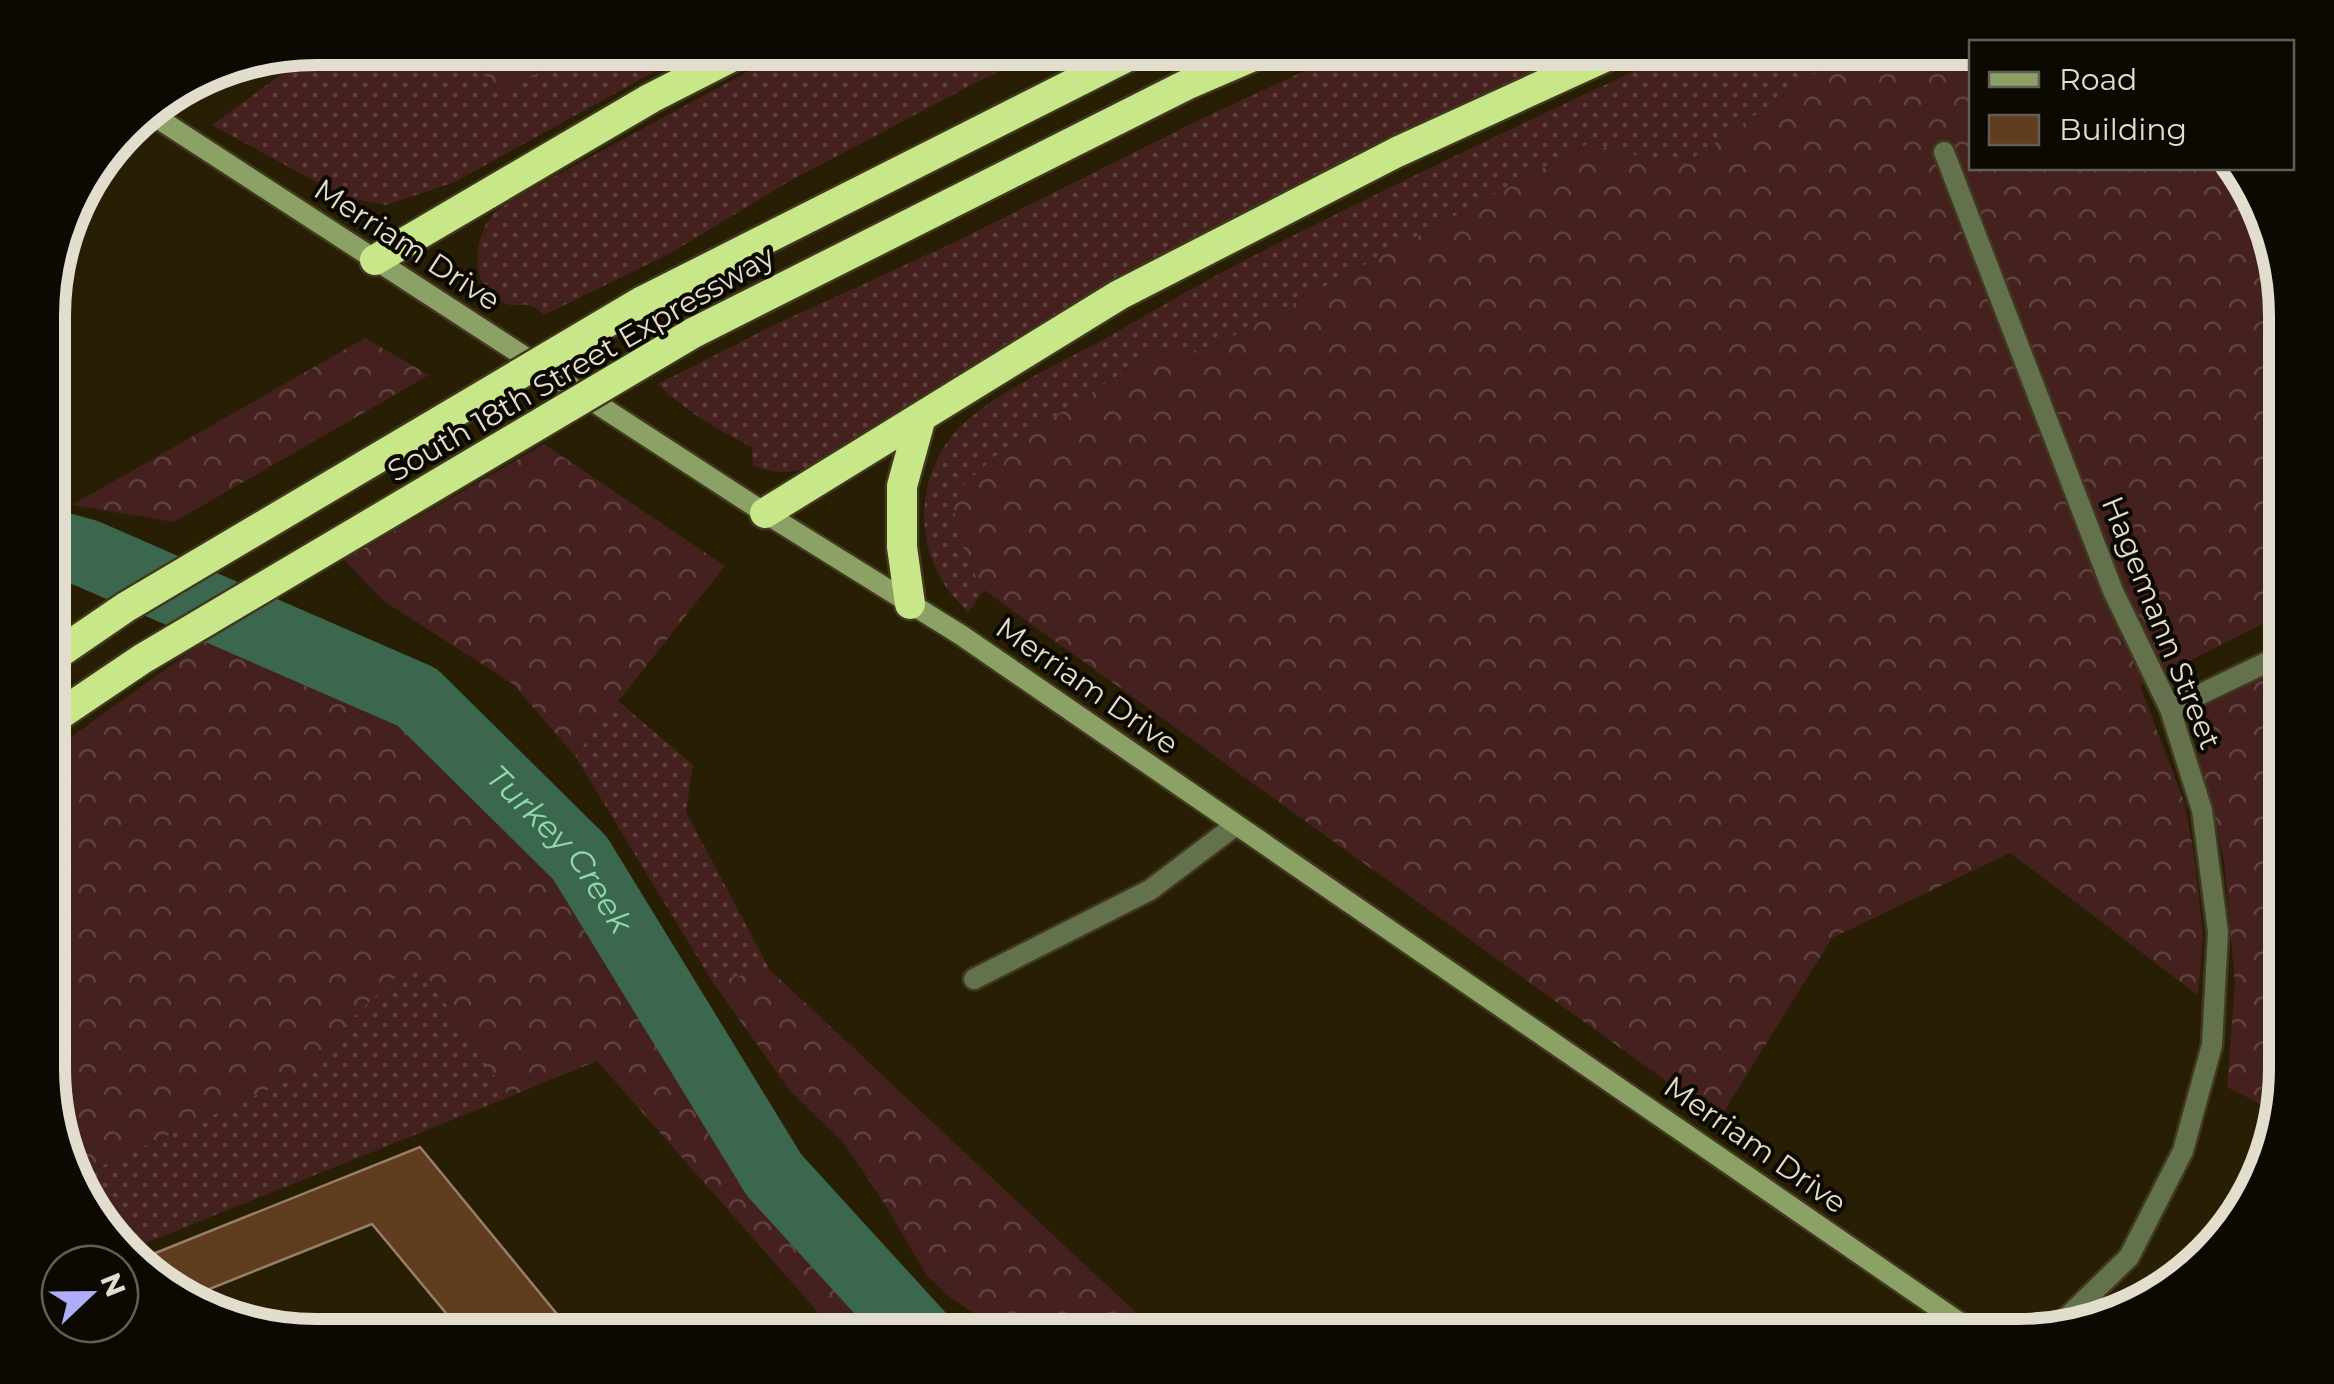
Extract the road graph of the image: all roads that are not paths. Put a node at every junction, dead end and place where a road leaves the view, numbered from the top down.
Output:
1 (1233, 65) edge
2 (1586, 65) edge
3 (714, 66) edge
4 (1109, 66) edge
5 (160, 120) edge
6 (1944, 152) dead end
7 (375, 260) junction
8 (922, 416) junction
9 (765, 513) junction
10 (910, 604) junction
11 (65, 648) edge
12 (2268, 663) edge
13 (2170, 709) junction
14 (65, 711) edge
15 (1236, 825) junction
16 (974, 979) dead end
17 (2071, 1313) edge
18 (1953, 1318) edge

1 - 14 highway, South 18th Street Expressway, bridge
2 - 8 highway
3 - 7 highway
4 - 11 highway, South 18th Street Expressway, bridge
5 - 7 main road, Merriam Drive
6 - 13 street, Hagemann Street
7 - 9 main road, Merriam Drive
8 - 9 highway
8 - 10 highway
9 - 10 main road, Merriam Drive
10 - 15 main road, Merriam Drive
12 - 13 street
13 - 17 street, Hagemann Street
15 - 16 street
15 - 18 main road, Merriam Drive

